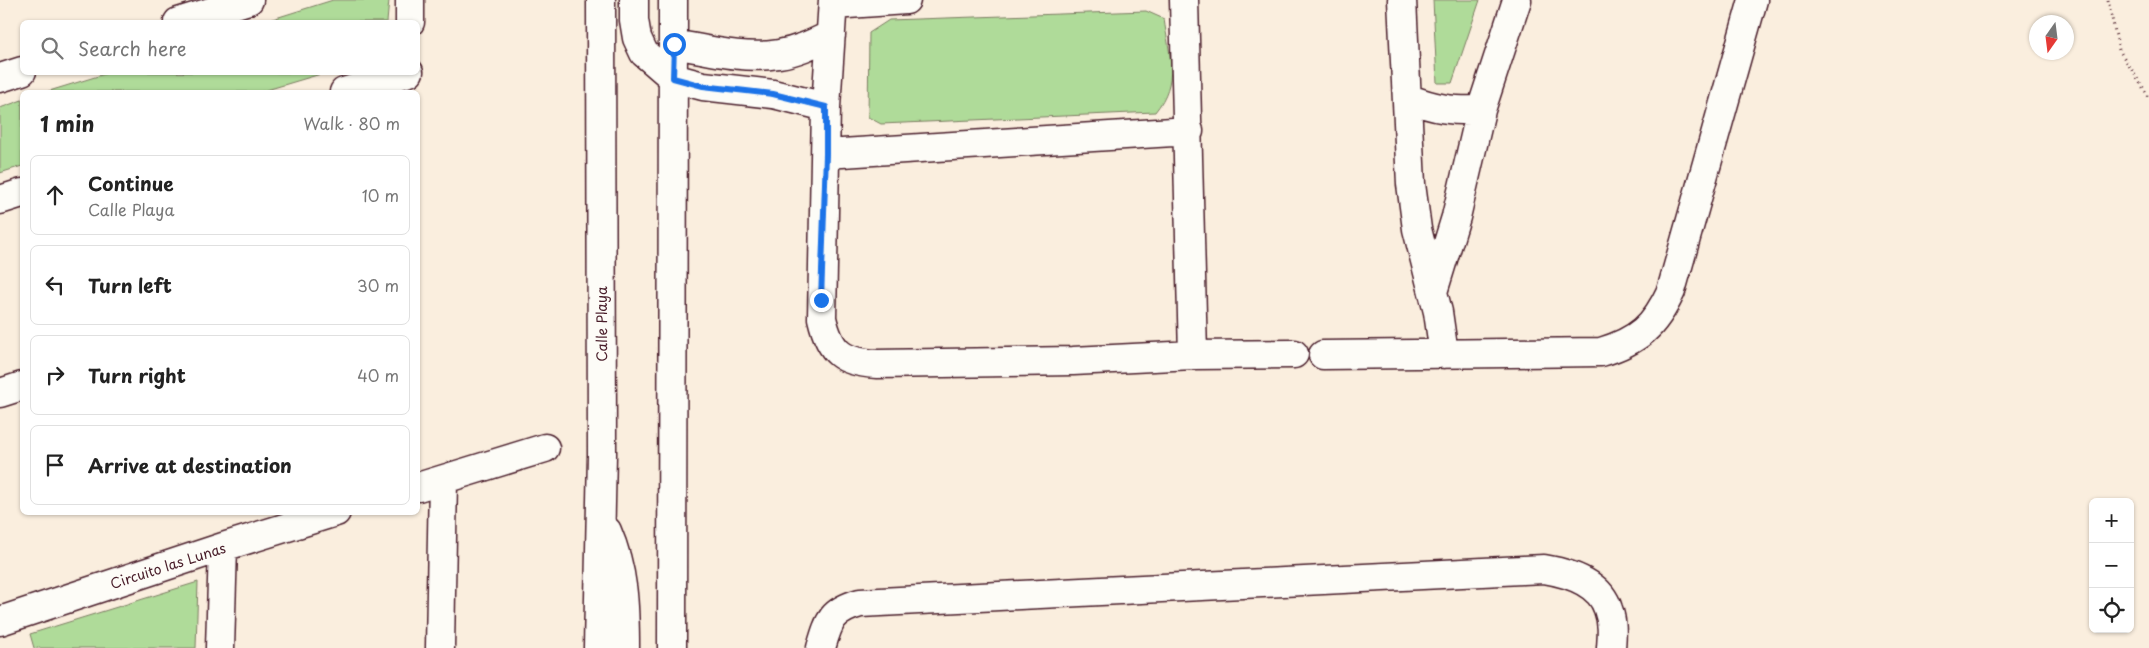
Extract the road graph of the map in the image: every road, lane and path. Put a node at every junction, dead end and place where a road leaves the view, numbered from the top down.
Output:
1 (249, 0) edge
2 (410, 0) edge
3 (601, 0) edge
4 (634, 0) edge
5 (673, 0) edge
6 (906, 0) edge
7 (1184, 0) edge
8 (1402, 0) edge
9 (1517, 0) edge
10 (1753, 0) edge
11 (2108, 0) edge
12 (833, 2) edge
13 (184, 20) edge
14 (410, 20) edge
15 (830, 35) junction
16 (674, 44) junction
17 (20, 72) edge
18 (399, 75) edge
19 (409, 75) edge
20 (0, 78) edge
21 (673, 78) junction
22 (350, 90) edge
23 (408, 90) edge
24 (2149, 97) edge
25 (1406, 98) junction
26 (826, 107) junction
27 (1481, 110) junction
28 (1189, 131) junction
29 (826, 154) junction
30 (20, 194) edge
31 (0, 200) edge
32 (1433, 292) junction
33 (1294, 354) dead end
34 (1444, 354) junction
35 (1323, 355) dead end
36 (1194, 356) junction
37 (20, 387) edge
38 (0, 393) edge
39 (545, 448) dead end
40 (430, 483) edge
41 (326, 515) edge
42 (601, 519) junction
43 (223, 547) junction
44 (0, 621) edge
45 (220, 648) edge
46 (440, 648) edge
47 (598, 648) edge
48 (625, 648) edge
49 (672, 648) edge
50 (821, 648) edge
51 (1611, 648) edge

1 - 13 street
2 - 14 street
3 - 42 street, Calle Playa
4 - 21 street
5 - 16 street
6 - 12 street
7 - 28 street
8 - 25 street
9 - 27 street
10 - 34 street
11 - 24 path
12 - 15 street
15 - 16 street
15 - 26 street
16 - 21 street
17 - 20 street
18 - 22 street
19 - 23 street
21 - 26 street
21 - 49 street
25 - 27 street
25 - 32 street
26 - 29 street
27 - 32 street
28 - 29 street
28 - 36 street
29 - 36 street
30 - 31 street
32 - 34 street
33 - 36 street
34 - 35 street
37 - 38 street
39 - 40 street
40 - 46 street
41 - 43 street, Circuito las Lunas
42 - 47 street, Calle Playa
42 - 48 street
43 - 44 street, Circuito las Lunas
43 - 45 street
50 - 51 street

